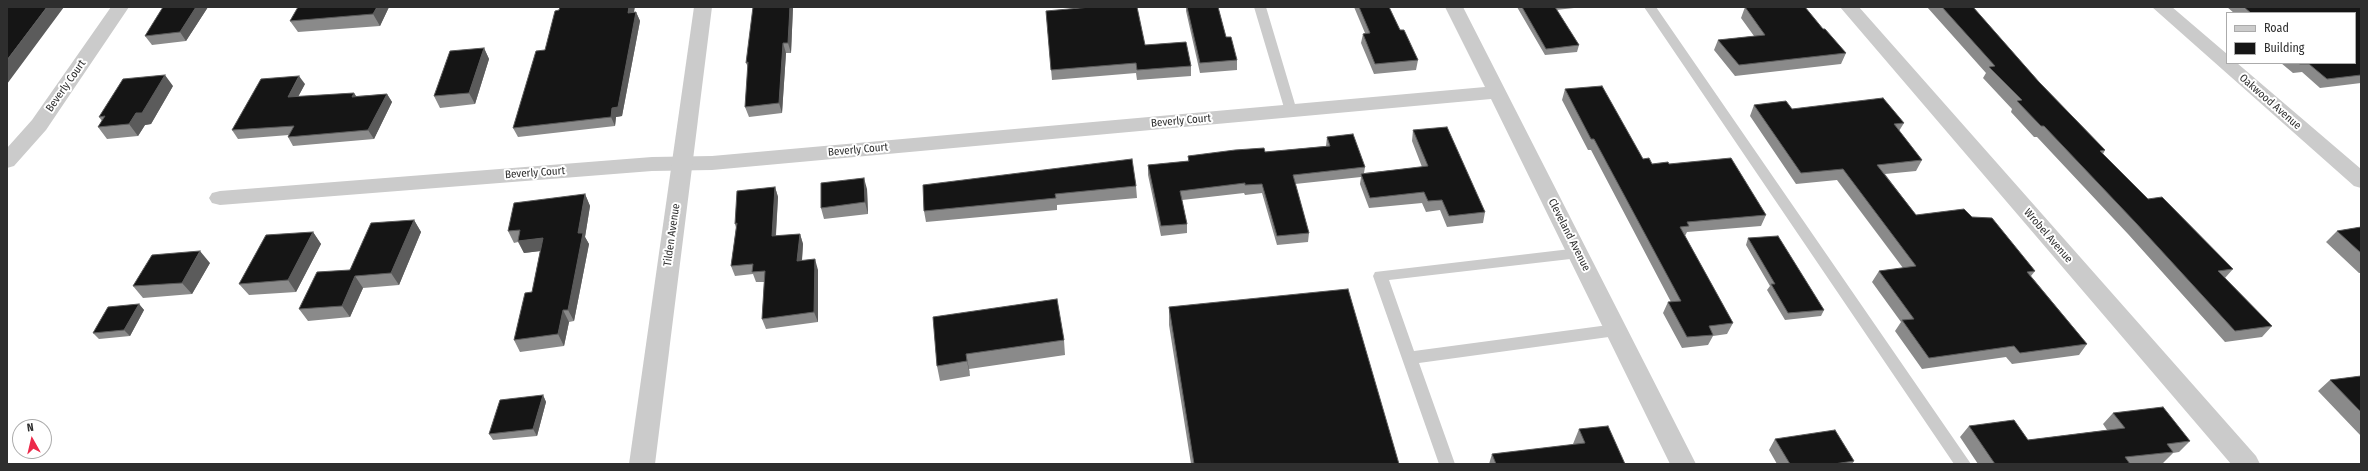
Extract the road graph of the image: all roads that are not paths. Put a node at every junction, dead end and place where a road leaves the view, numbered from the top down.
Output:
1 (120, 7) edge
2 (703, 7) edge
3 (1260, 7) edge
4 (1454, 7) edge
5 (1650, 7) edge
6 (1849, 7) edge
7 (2161, 7) edge
8 (2226, 64) edge
9 (2227, 64) edge
10 (1495, 92) junction
11 (1291, 111) junction
12 (7, 161) edge
13 (682, 164) junction
14 (2361, 181) edge
15 (220, 198) dead end
16 (1579, 253) junction
17 (1616, 330) junction
18 (1409, 358) junction
19 (642, 464) edge
20 (1447, 464) edge
21 (1683, 464) edge
22 (1963, 464) edge
23 (2247, 464) edge

1 - 12 street, Beverly Court
2 - 13 street, Tilden Avenue
3 - 11 lane
4 - 10 street, Cleveland Avenue
5 - 22 lane
6 - 23 street, Wrobel Avenue
7 - 8 street, Oakwood Avenue
9 - 14 street, Oakwood Avenue
10 - 11 street, Beverly Court
10 - 16 street, Cleveland Avenue
11 - 13 street, Beverly Court
13 - 15 street, Beverly Court
13 - 19 street, Tilden Avenue
16 - 17 street, Cleveland Avenue
16 - 18 lane
17 - 18 lane
17 - 21 street, Cleveland Avenue
18 - 20 lane

